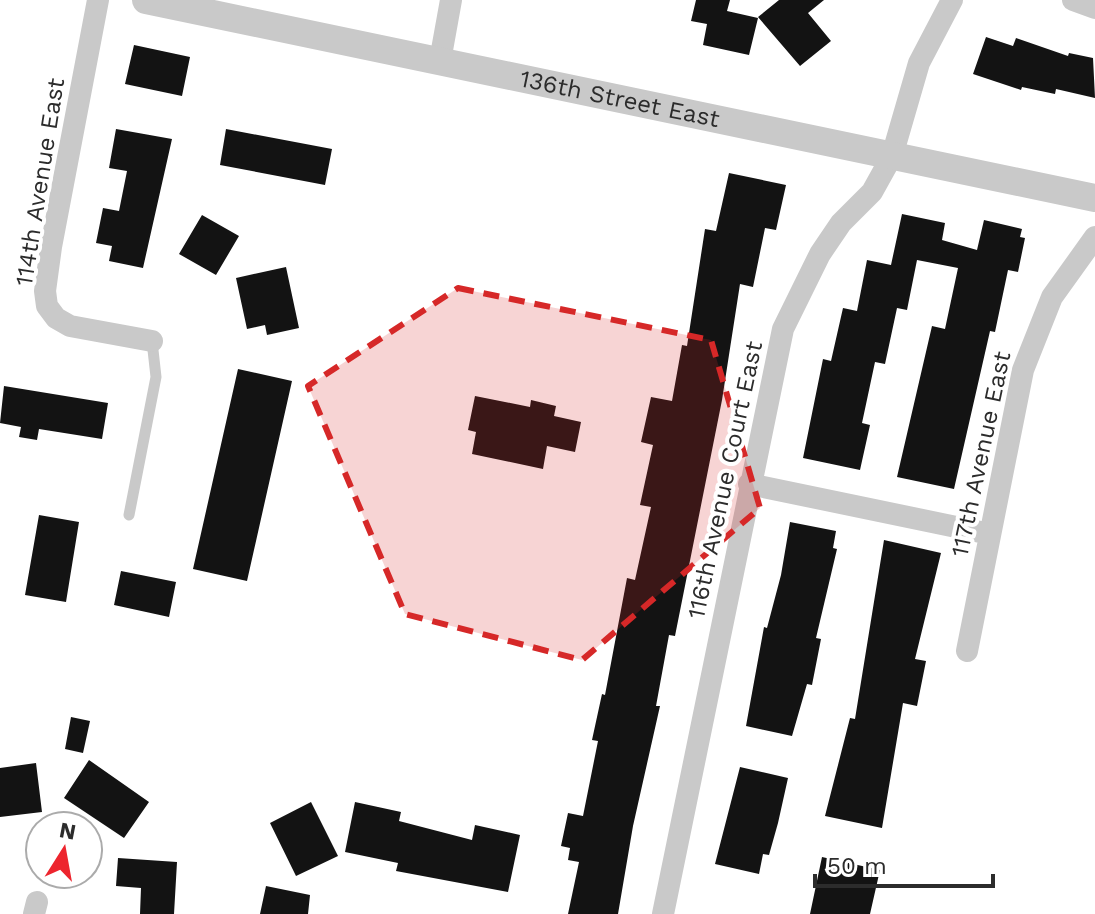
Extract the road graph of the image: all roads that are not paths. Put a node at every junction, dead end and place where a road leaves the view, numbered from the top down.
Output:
1 (98, 0) edge
2 (146, 0) edge
3 (451, 0) edge
4 (952, 0) edge
5 (1073, 0) edge
6 (1095, 8) edge
7 (440, 61) junction
8 (892, 156) junction
9 (1095, 198) edge
10 (1095, 237) edge
11 (152, 341) joint
12 (749, 484) junction
13 (129, 515) dead end
14 (990, 534) junction
15 (967, 651) dead end
16 (663, 914) edge

1 - 11 street, 114th Avenue East
2 - 7 street, 136th Street East
3 - 7 street
4 - 8 street, 116th Avenue Court East
5 - 6 street
7 - 8 street, 136th Street East
8 - 9 street, 136th Street East
8 - 12 street, 116th Avenue Court East
10 - 14 street, 117th Avenue East
11 - 13 lane
12 - 14 street
12 - 16 street, 116th Avenue Court East
14 - 15 street, 117th Avenue East

